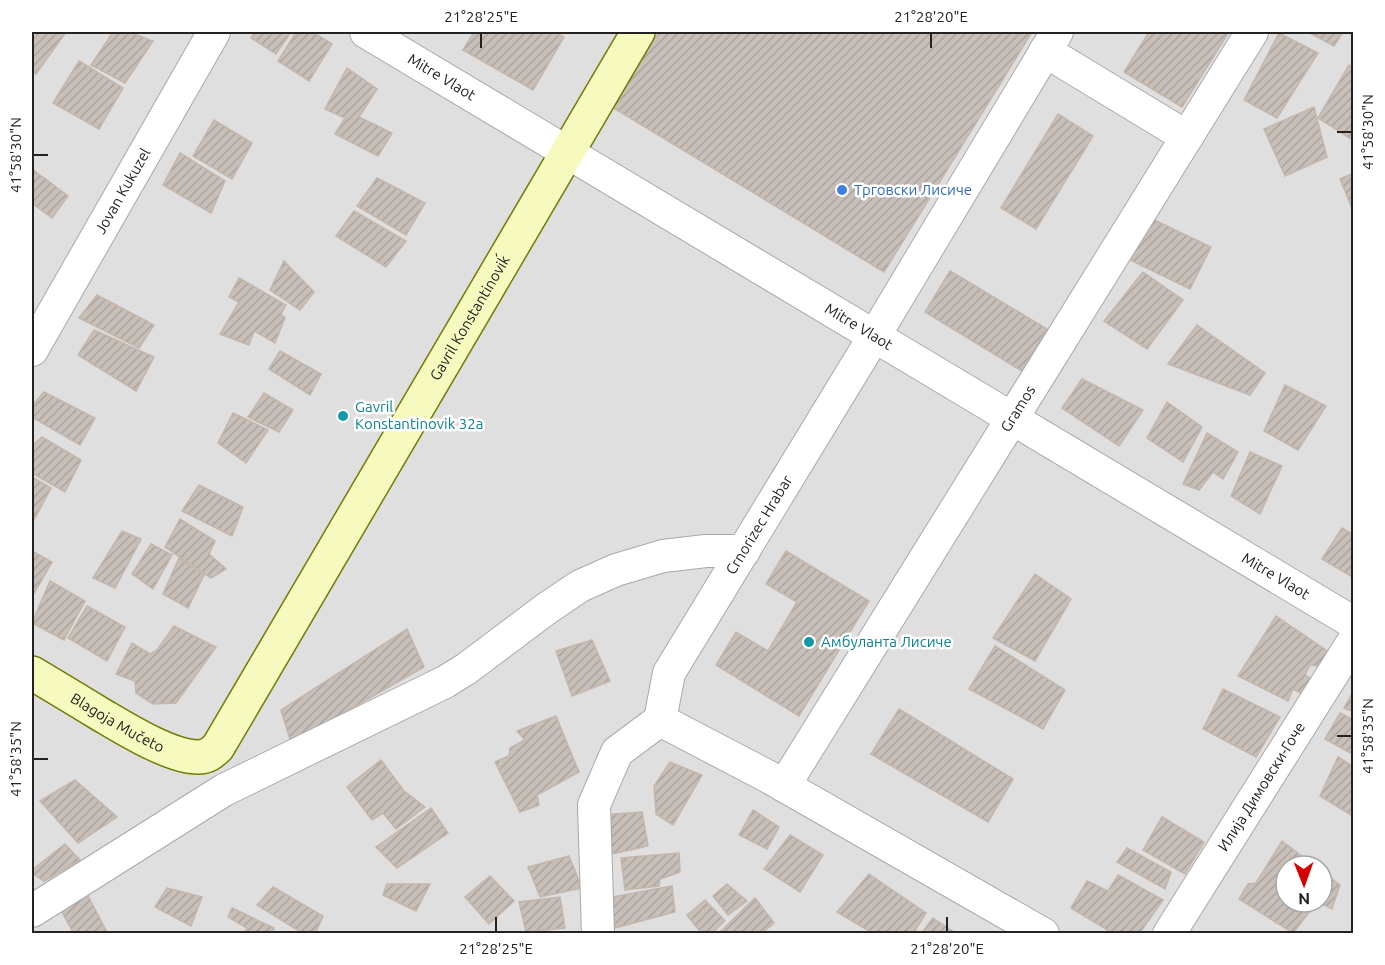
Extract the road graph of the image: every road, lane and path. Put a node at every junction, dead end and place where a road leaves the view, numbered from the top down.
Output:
1 (214, 32) edge
2 (366, 32) edge
3 (638, 32) edge
4 (1252, 32) edge
5 (1051, 41) edge
6 (1186, 137) junction
7 (566, 153) junction
8 (875, 335) junction
9 (34, 342) edge
10 (1012, 419) junction
11 (744, 551) junction
12 (1353, 623) edge
13 (1353, 640) edge
14 (32, 673) edge
15 (660, 720) junction
16 (208, 756) joint
17 (784, 786) junction
18 (32, 910) edge
19 (598, 933) edge
20 (1043, 933) edge
21 (1169, 933) edge

1 - 9 street, Jovan Kukuzel
2 - 7 street, Mitre Vlaot
3 - 7 street, Gavril Konstantinoviḱ
4 - 6 street, Gramos
5 - 6 street
5 - 8 street, Crnorizec Hrabar
6 - 10 street, Gramos
7 - 8 street, Mitre Vlaot
7 - 16 street, Gavril Konstantinoviḱ
8 - 10 street, Mitre Vlaot
8 - 11 street, Crnorizec Hrabar
10 - 12 street, Mitre Vlaot
10 - 17 street, Gramos
11 - 15 street, Crnorizec Hrabar
11 - 18 street
13 - 21 street, Илија Димовски-Гоче
14 - 16 street, Blagoja Mučeto
15 - 17 street
15 - 19 street
17 - 20 street

